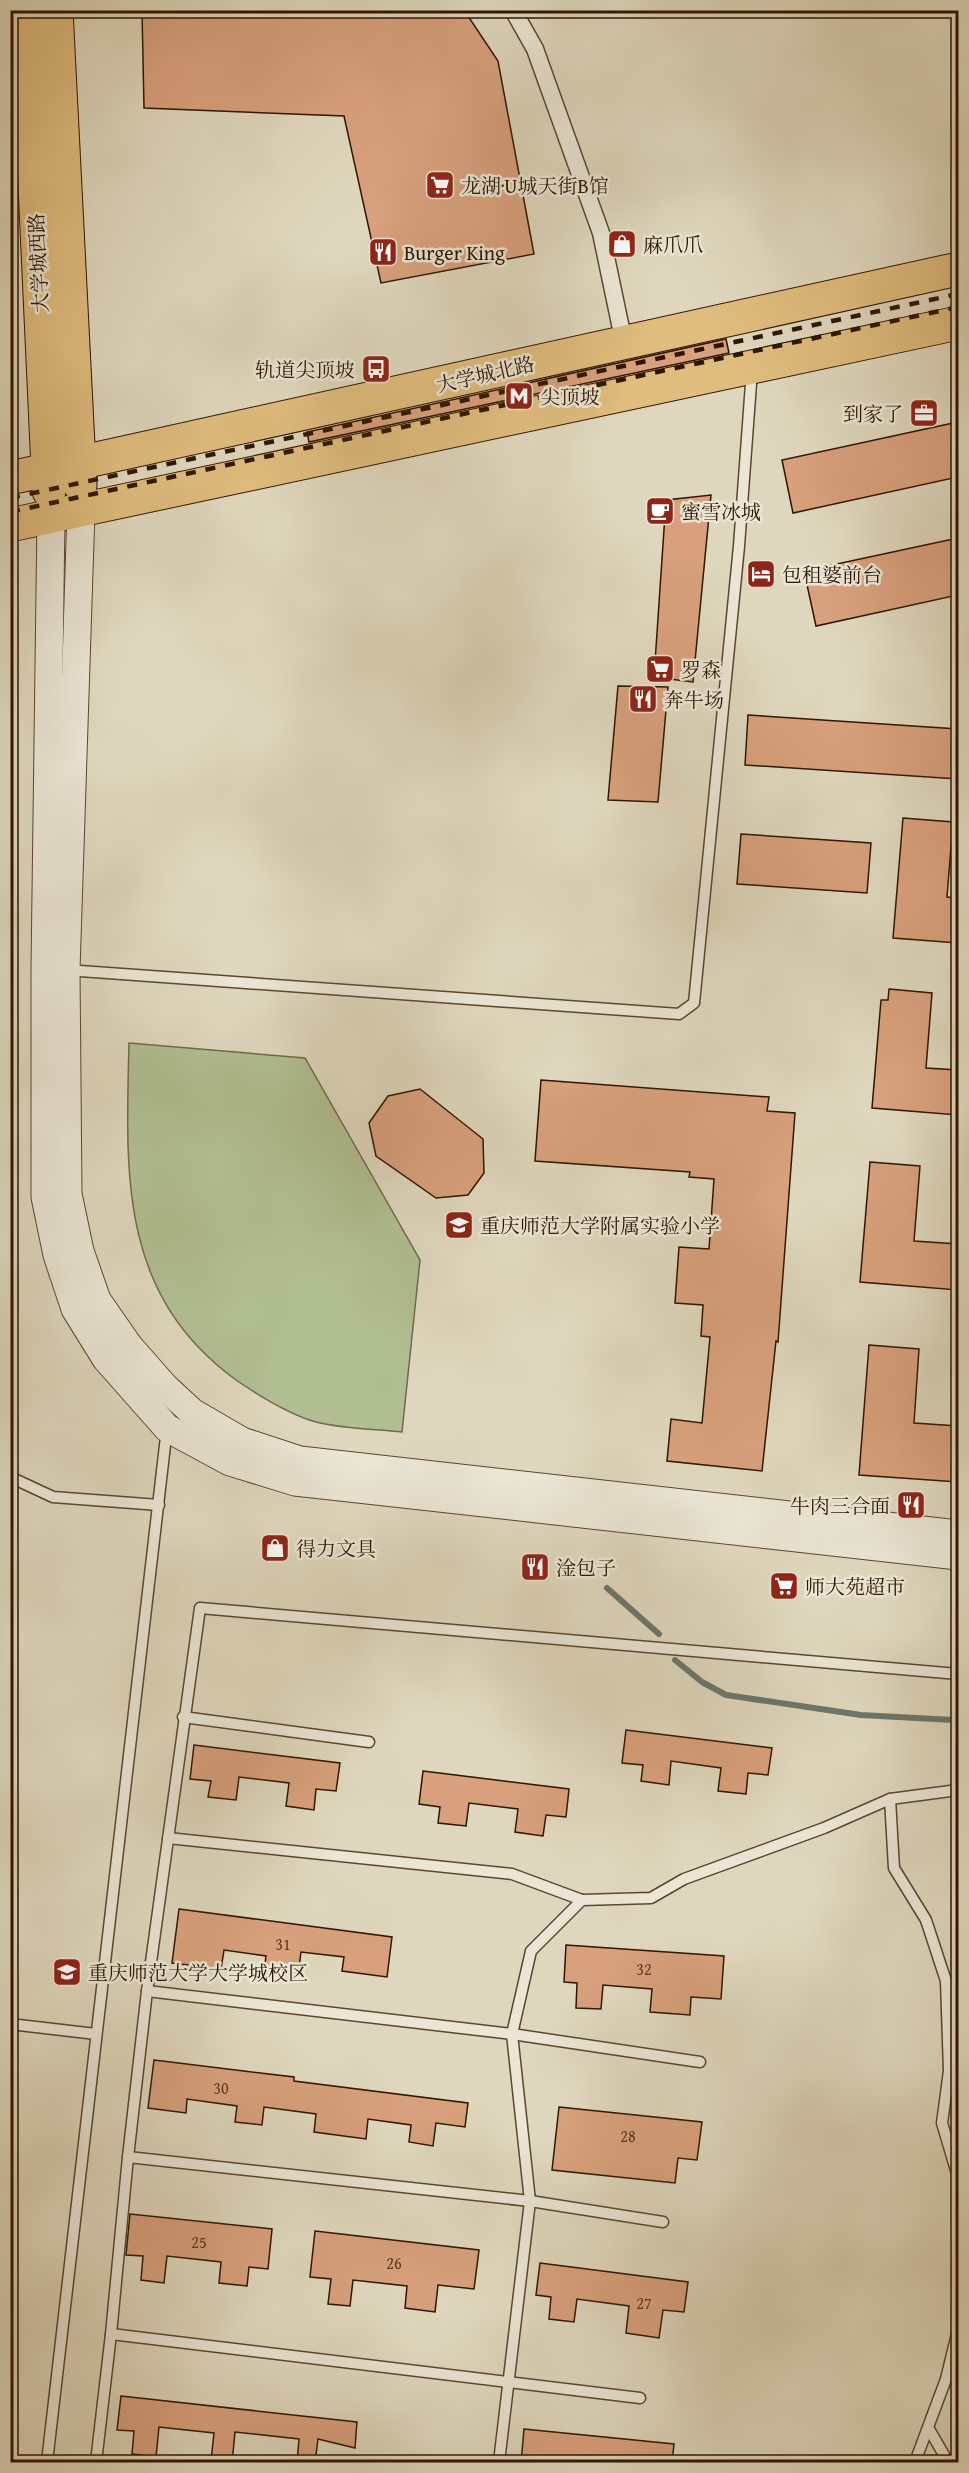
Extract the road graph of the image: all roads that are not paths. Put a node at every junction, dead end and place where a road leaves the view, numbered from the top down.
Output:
1 (27, 10) edge
2 (56, 10) edge
3 (513, 10) edge
4 (958, 269) edge
5 (958, 323) edge
6 (624, 343) junction
7 (752, 367) junction
8 (64, 467) junction
9 (10, 478) edge
10 (66, 514) junction
11 (10, 525) edge
12 (56, 970) junction
13 (167, 1428) junction
14 (10, 1477) edge
15 (159, 1505) junction
16 (958, 1534) edge
17 (958, 1556) edge
18 (958, 1674) edge
19 (183, 1718) junction
20 (369, 1742) dead end
21 (958, 1790) edge
22 (890, 1799) junction
23 (168, 1838) junction
24 (582, 1900) junction
25 (147, 1991) junction
26 (10, 2024) edge
27 (96, 2034) junction
28 (512, 2034) junction
29 (700, 2062) dead end
30 (128, 2157) junction
31 (958, 2177) edge
32 (530, 2201) junction
33 (663, 2222) dead end
34 (958, 2330) edge
35 (111, 2334) junction
36 (958, 2371) edge
37 (946, 2379) junction
38 (509, 2383) junction
39 (640, 2398) dead end
40 (929, 2429) junction
41 (47, 2463) edge
42 (96, 2463) edge
43 (499, 2463) edge
44 (915, 2463) edge
45 (946, 2463) edge

1 - 8 main road, 大学城西路
2 - 8 main road, 大学城西路
3 - 6 street
4 - 6 main road, 大学城北路
5 - 7 main road
6 - 8 main road, 大学城北路
7 - 10 main road
7 - 12 lane
8 - 9 main road, 大学城北路
8 - 10 main road, 大学城西路
10 - 11 main road
10 - 12 street
12 - 13 street
12 - 16 street
13 - 15 lane
13 - 17 street
14 - 15 lane
15 - 27 lane
18 - 19 lane
19 - 20 lane
19 - 23 lane
21 - 22 lane
22 - 24 lane
22 - 31 lane
23 - 24 lane
23 - 25 lane
24 - 28 lane
25 - 28 lane
25 - 30 lane
26 - 27 lane
27 - 41 lane
28 - 29 lane
28 - 32 lane
30 - 32 lane
30 - 35 lane
32 - 33 lane
32 - 38 lane
34 - 37 lane
35 - 38 lane
35 - 42 lane
36 - 37 lane
37 - 40 lane
38 - 39 lane
38 - 43 lane
40 - 44 lane
40 - 45 lane

